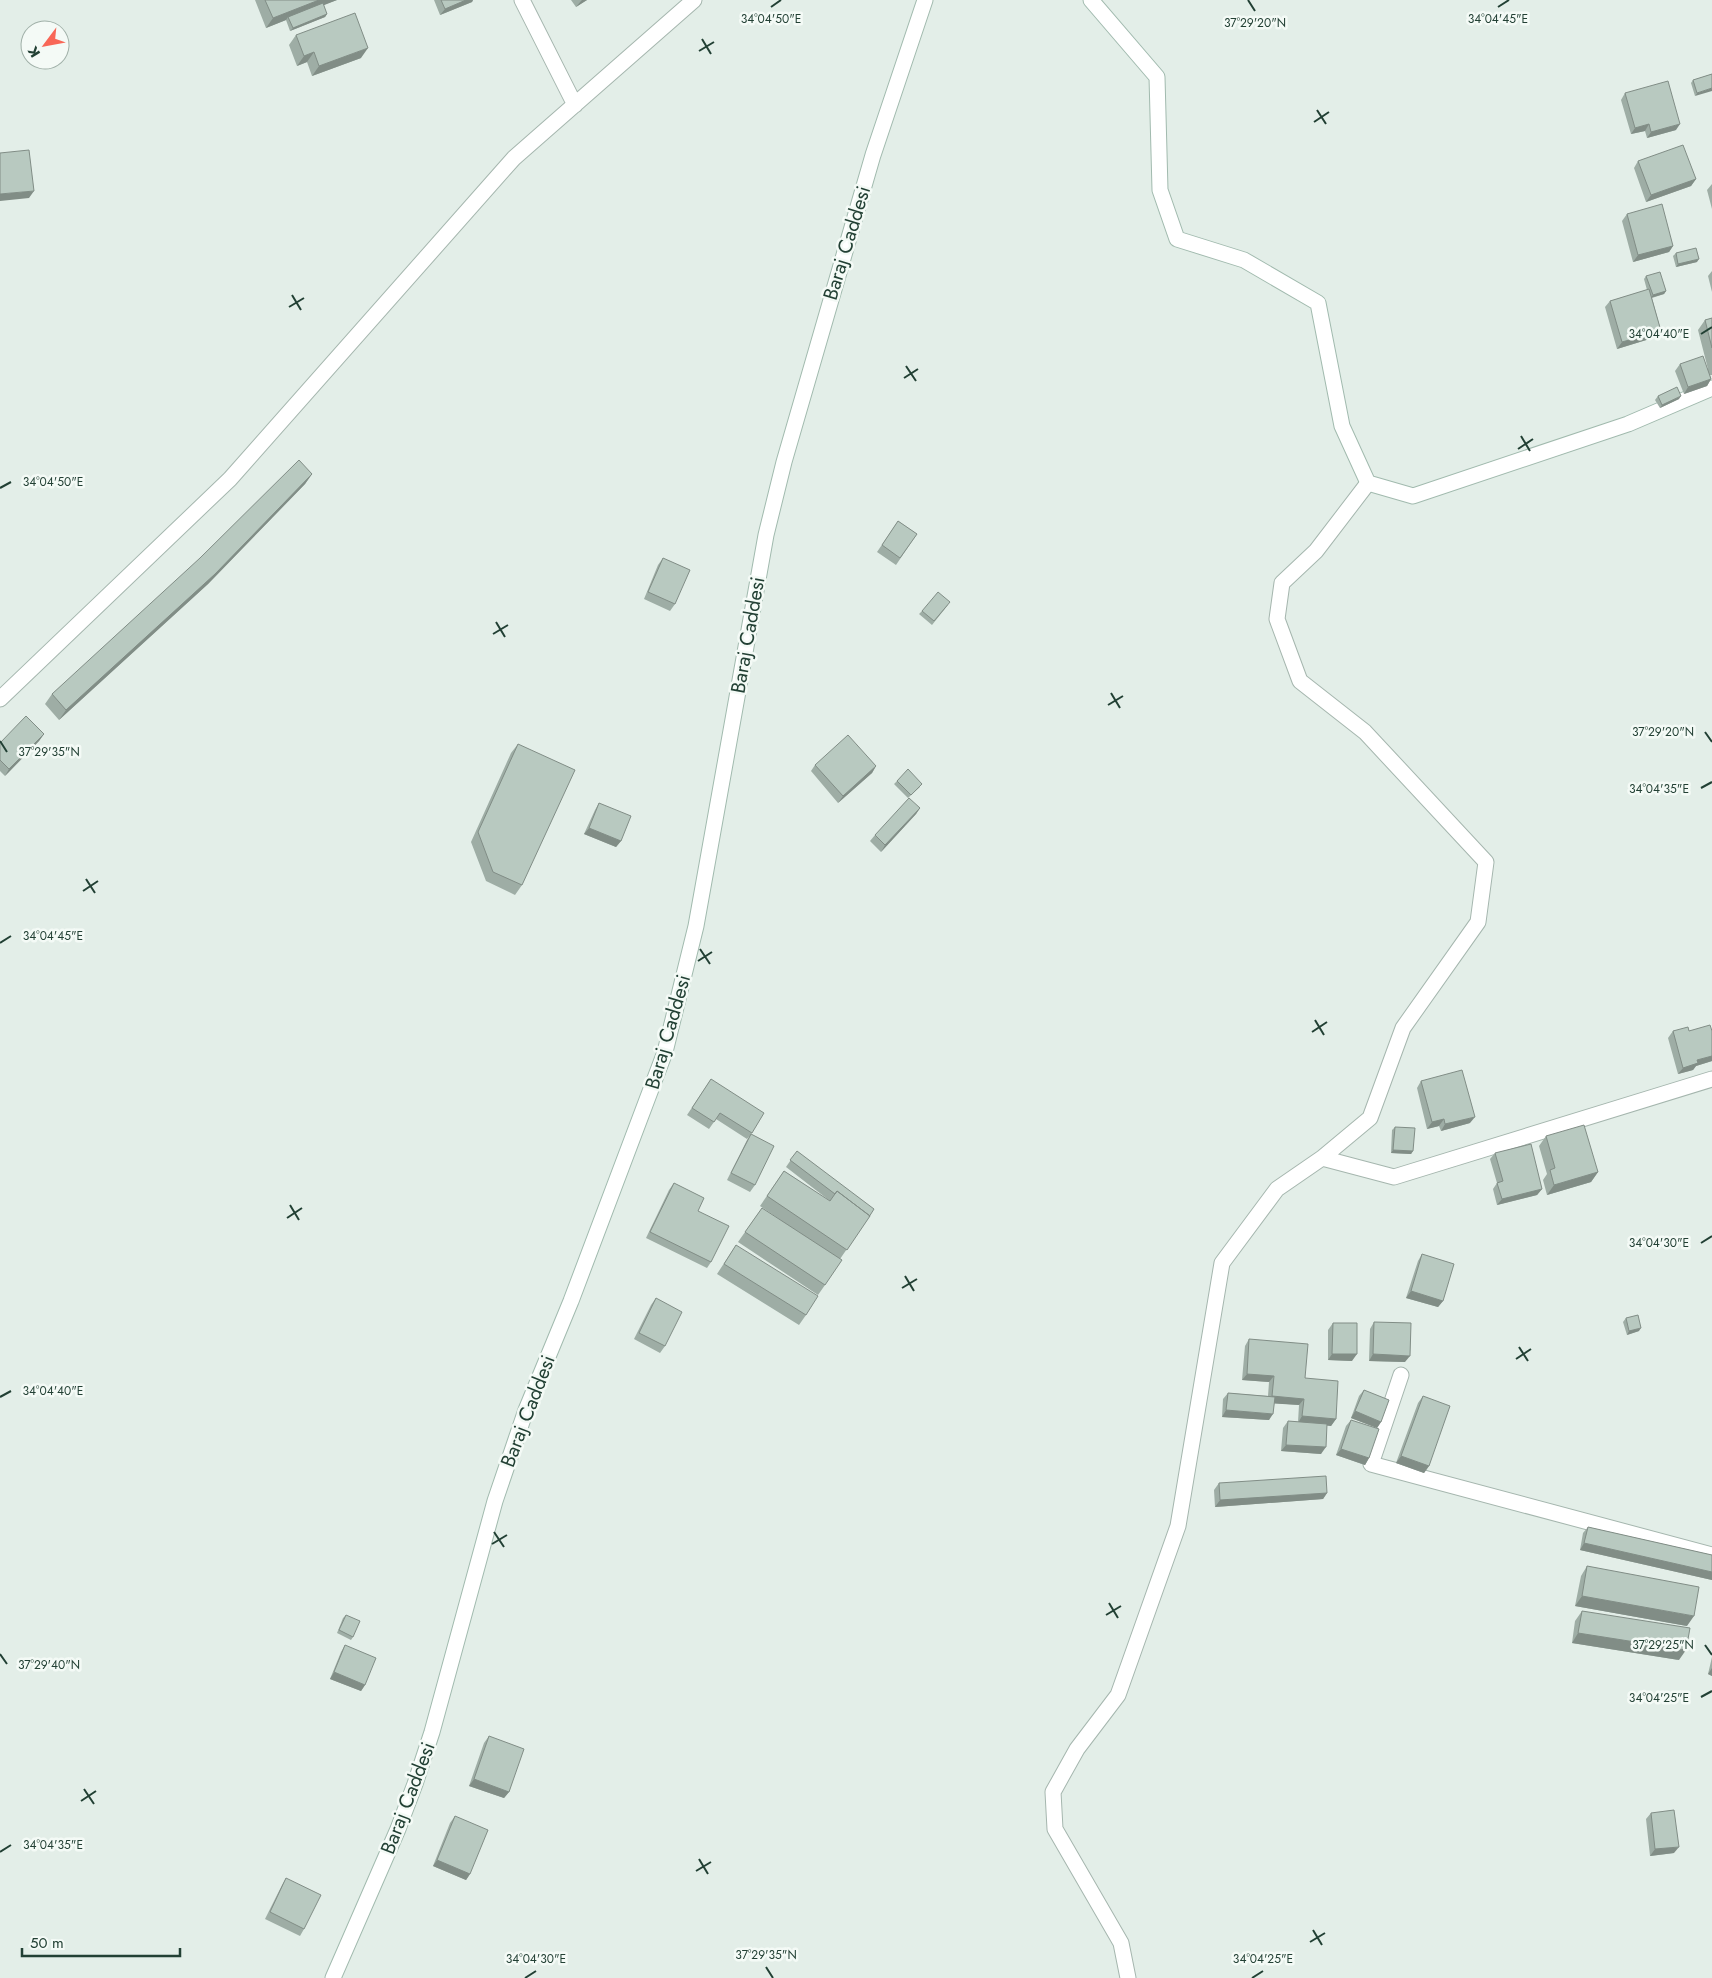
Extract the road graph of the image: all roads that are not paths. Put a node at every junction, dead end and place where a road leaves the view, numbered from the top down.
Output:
1 (522, 0) edge
2 (694, 0) edge
3 (926, 0) edge
4 (1091, 0) edge
5 (575, 105) junction
6 (1712, 388) edge
7 (1368, 483) junction
8 (0, 699) edge
9 (1712, 1079) edge
10 (1322, 1158) junction
11 (1401, 1375) dead end
12 (1712, 1555) edge
13 (333, 1978) edge
14 (1128, 1978) edge

1 - 5 street
2 - 5 street
3 - 13 street, Baraj Caddesi
4 - 7 street
5 - 8 street
6 - 7 street
7 - 10 street
9 - 10 street
10 - 14 street
11 - 12 street

